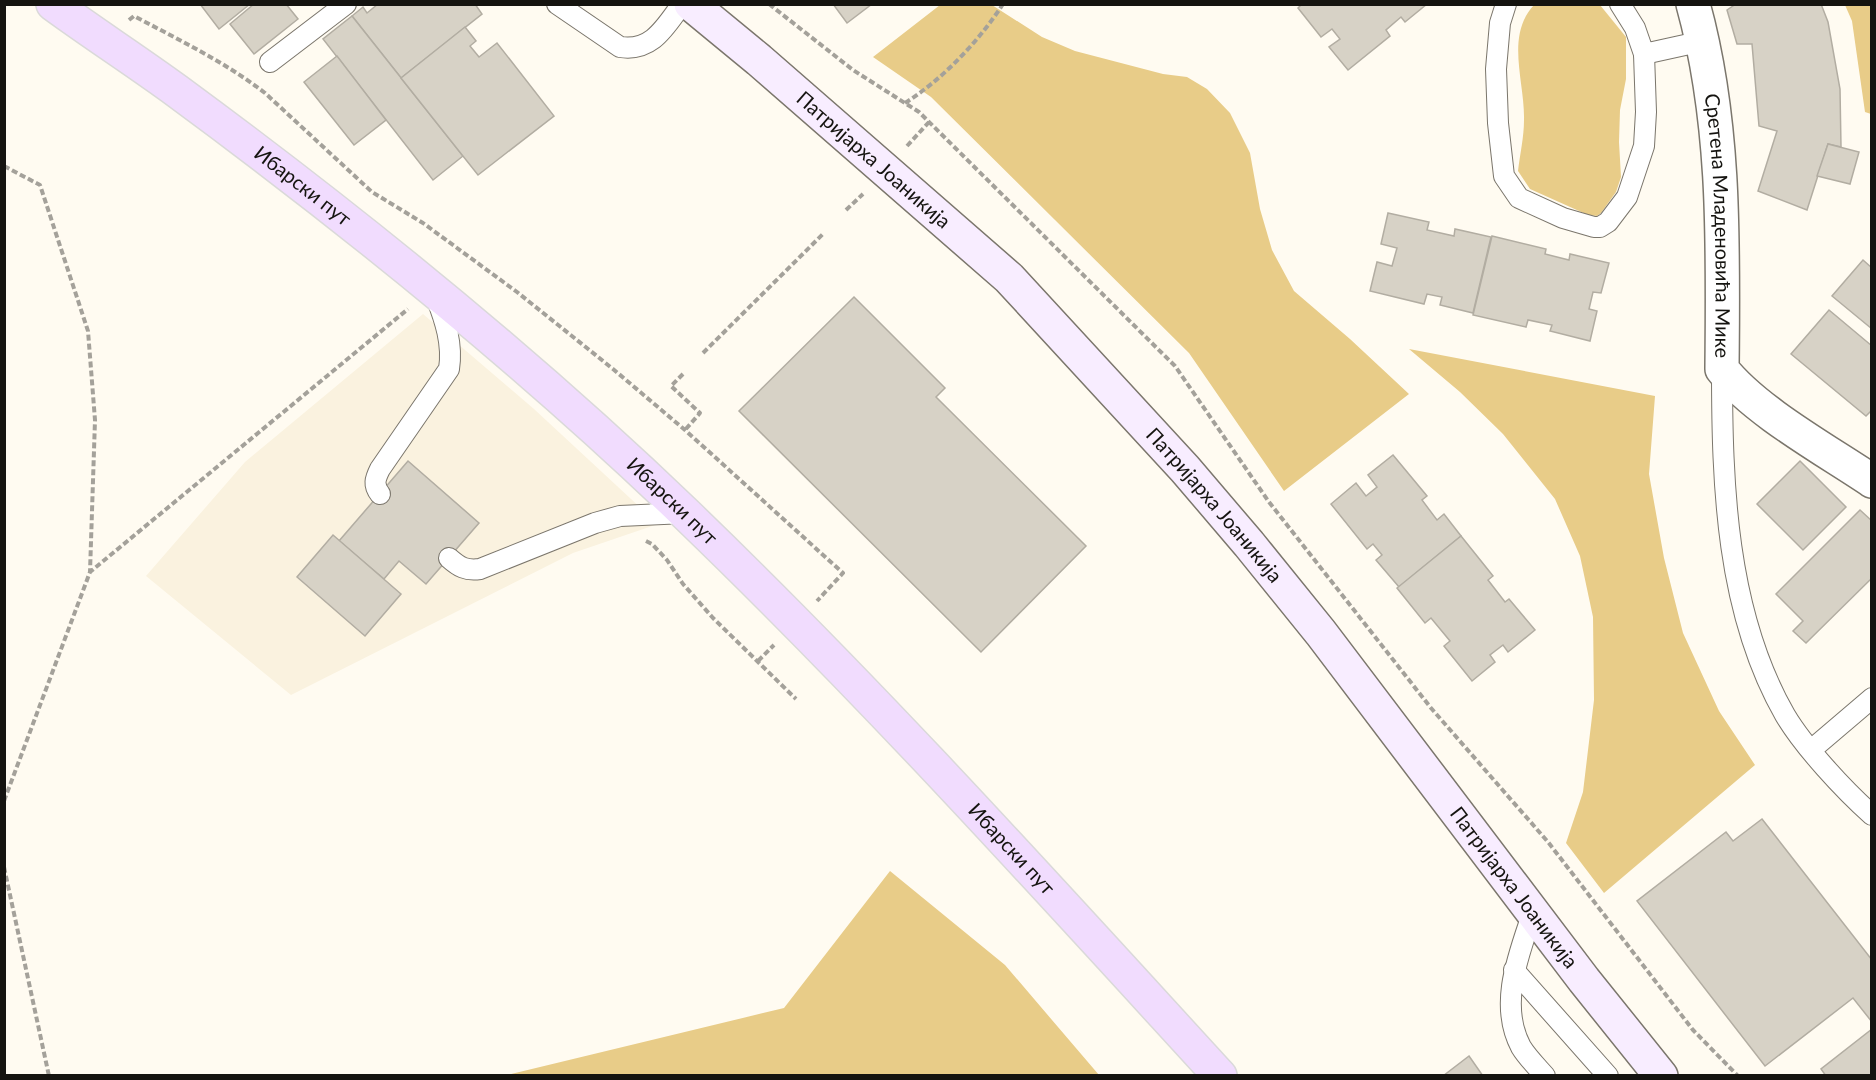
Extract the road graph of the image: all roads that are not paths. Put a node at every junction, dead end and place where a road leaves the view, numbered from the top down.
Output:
1 (53, 4) edge
2 (346, 4) edge
3 (557, 4) edge
4 (682, 4) edge
5 (691, 4) edge
6 (1506, 4) edge
7 (1620, 4) edge
8 (1693, 4) edge
9 (1703, 41) junction
10 (1644, 54) junction
11 (270, 62) dead end
12 (432, 289) junction
13 (1722, 369) junction
14 (1872, 480) edge
15 (380, 494) dead end
16 (685, 513) junction
17 (449, 558) dead end
18 (1872, 698) edge
19 (1811, 750) junction
20 (1872, 815) edge
21 (1533, 912) junction
22 (1514, 970) junction
23 (1210, 1068) edge
24 (1545, 1076) edge
25 (1608, 1076) edge
26 (1661, 1076) edge

1 - 12 main road, Ибарски пут
2 - 11 lane
3 - 4 lane
5 - 21 main road, Патријарха Јоаникија
6 - 10 lane
7 - 10 lane
8 - 9 street, Сретена Младеновића Мике
9 - 10 lane
9 - 13 street, Сретена Младеновића Мике
12 - 15 lane
12 - 16 main road, Ибарски пут
13 - 14 street, Сретена Младеновића Мике
13 - 19 lane
16 - 17 lane
16 - 23 main road, Ибарски пут
18 - 19 lane
19 - 20 lane
21 - 22 lane
21 - 26 main road, Патријарха Јоаникија
22 - 24 lane
22 - 25 lane

